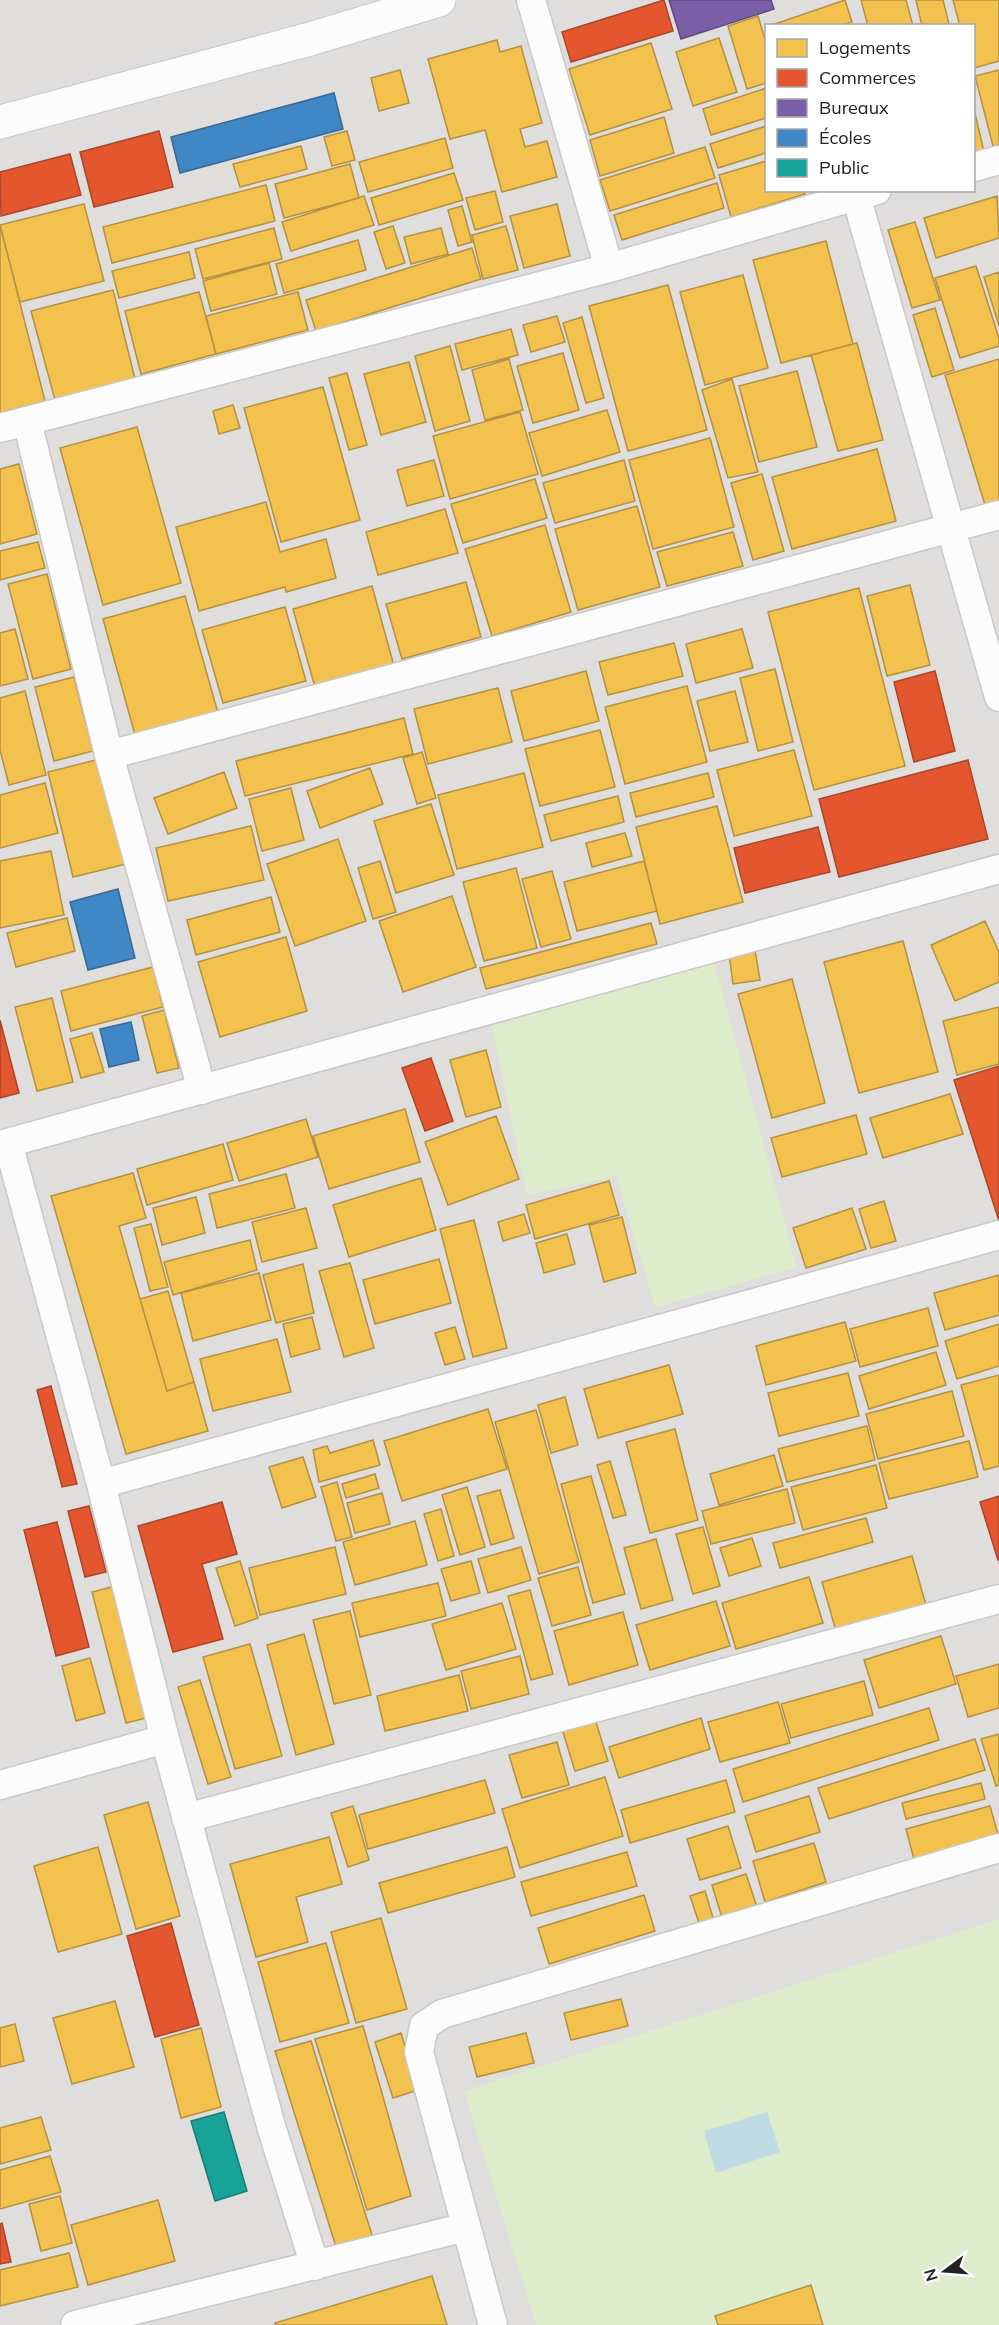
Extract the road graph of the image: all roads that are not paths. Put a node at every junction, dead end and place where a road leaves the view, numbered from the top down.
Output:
1 (439, 0) edge
2 (531, 0) edge
3 (0, 122) edge
4 (999, 160) edge
5 (975, 167) edge
6 (867, 193) edge
7 (609, 268) junction
8 (27, 421) junction
9 (0, 428) edge
10 (999, 515) edge
11 (950, 530) junction
12 (999, 697) edge
13 (109, 755) junction
14 (999, 869) edge
15 (202, 1090) junction
16 (4, 1144) edge
17 (999, 1235) edge
18 (101, 1484) junction
19 (999, 1599) edge
20 (165, 1739) junction
21 (0, 1785) edge
22 (186, 1818) junction
23 (999, 1848) edge
24 (466, 2227) junction
25 (315, 2266) junction
26 (75, 2325) edge
27 (492, 2325) edge

1 - 3 street
2 - 7 street
4 - 5 street
6 - 7 street
6 - 11 street
7 - 8 street
8 - 9 street
8 - 13 street
10 - 11 street
11 - 12 street
11 - 13 street
13 - 15 street
14 - 15 street
15 - 16 street
16 - 18 street
17 - 18 street
18 - 20 street
19 - 22 street
20 - 21 street
20 - 22 street
22 - 25 street
23 - 24 street
24 - 25 street
24 - 27 street
25 - 26 street

